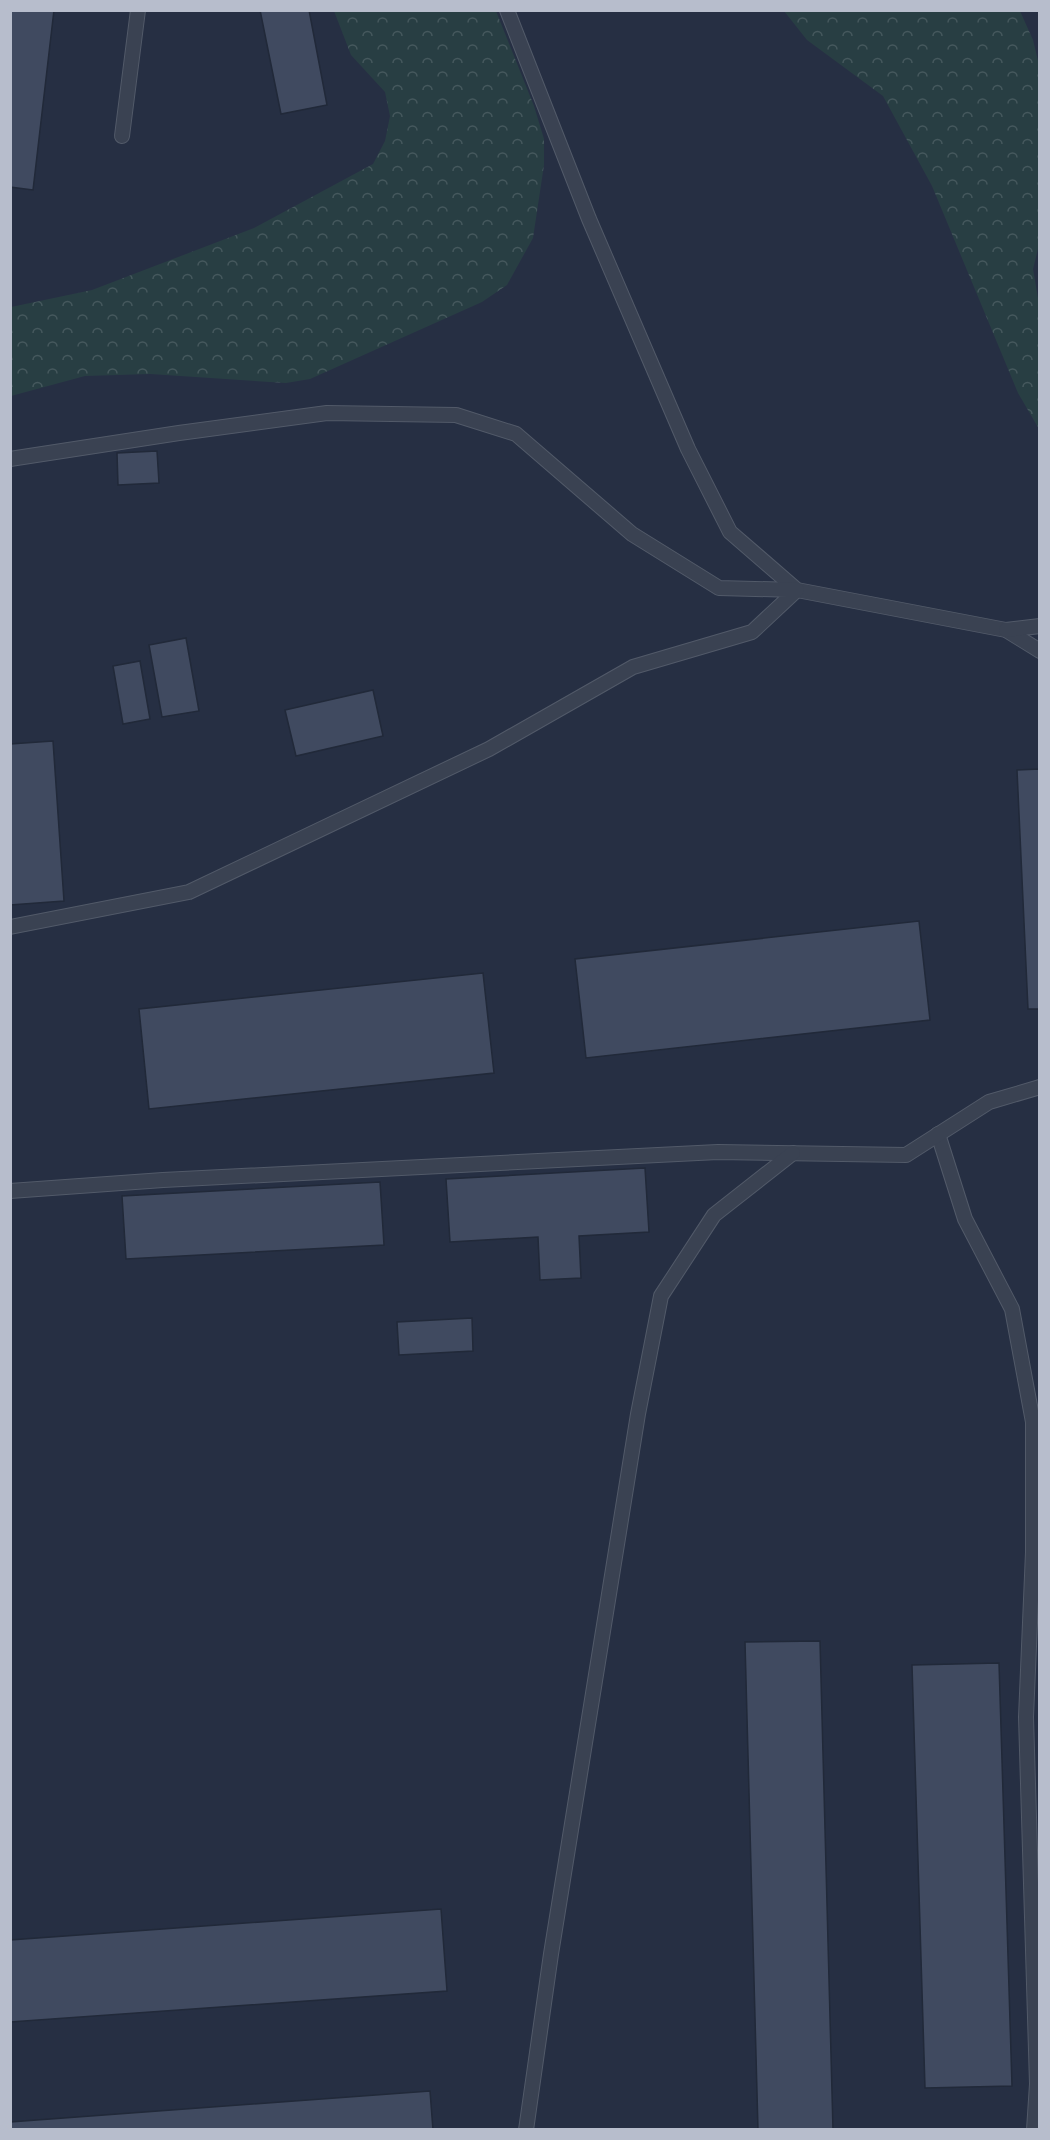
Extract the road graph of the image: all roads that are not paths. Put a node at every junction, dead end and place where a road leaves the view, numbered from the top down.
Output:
1 (138, 10) edge
2 (507, 10) edge
3 (122, 136) dead end
4 (10, 459) edge
5 (797, 590) junction
6 (1040, 626) edge
7 (1006, 630) junction
8 (1040, 651) edge
9 (10, 927) edge
10 (1040, 1087) edge
11 (938, 1134) junction
12 (793, 1153) junction
13 (10, 1191) edge
14 (526, 2130) edge
15 (1034, 2130) edge

1 - 3 lane
2 - 5 lane
4 - 5 lane
5 - 7 lane
5 - 9 lane
6 - 7 lane
7 - 8 lane
10 - 11 lane
11 - 12 lane
11 - 15 lane
12 - 13 lane
12 - 14 lane

